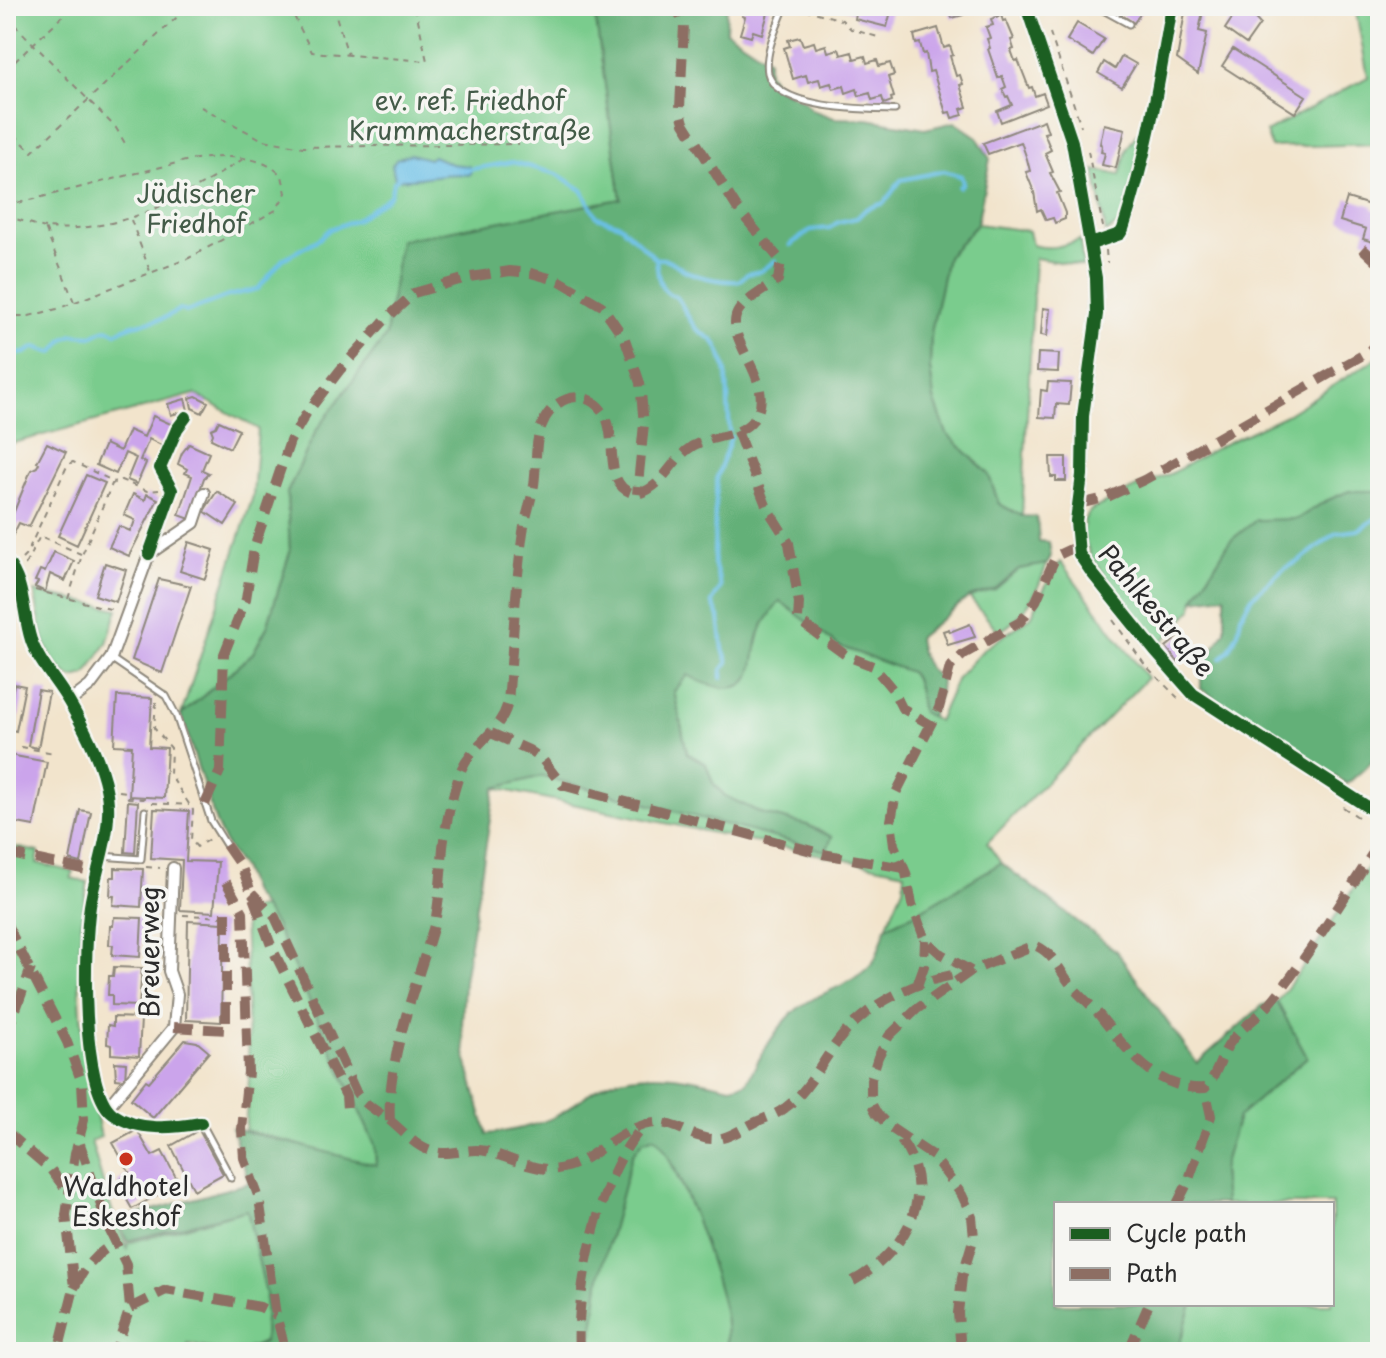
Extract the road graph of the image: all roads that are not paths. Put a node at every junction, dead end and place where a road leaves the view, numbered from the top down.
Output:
1 (785, 6) edge
2 (1076, 6) edge
3 (1096, 6) edge
4 (1172, 6) edge
5 (1026, 7) edge
6 (1129, 24) dead end
7 (895, 110) dead end
8 (1091, 244) junction
9 (186, 417) dead end
10 (204, 493) dead end
11 (149, 554) junction
12 (11, 566) edge
13 (111, 658) junction
14 (69, 702) junction
15 (145, 811) dead end
16 (1380, 815) edge
17 (226, 845) dead end
18 (100, 856) junction
19 (173, 868) road end
20 (107, 1108) junction
21 (201, 1123) joint
22 (231, 1178) dead end

1 - 7 lane
2 - 5 lane, Pahlkestraße
3 - 6 lane
4 - 8 street
5 - 8 street, Pahlkestraße
8 - 16 street, Pahlkestraße
9 - 11 street
10 - 11 street
11 - 13 street
12 - 14 street
13 - 14 street
13 - 17 lane
14 - 18 street
15 - 18 lane
18 - 20 street
19 - 20 street, Breuerweg
20 - 21 street
21 - 22 lane

